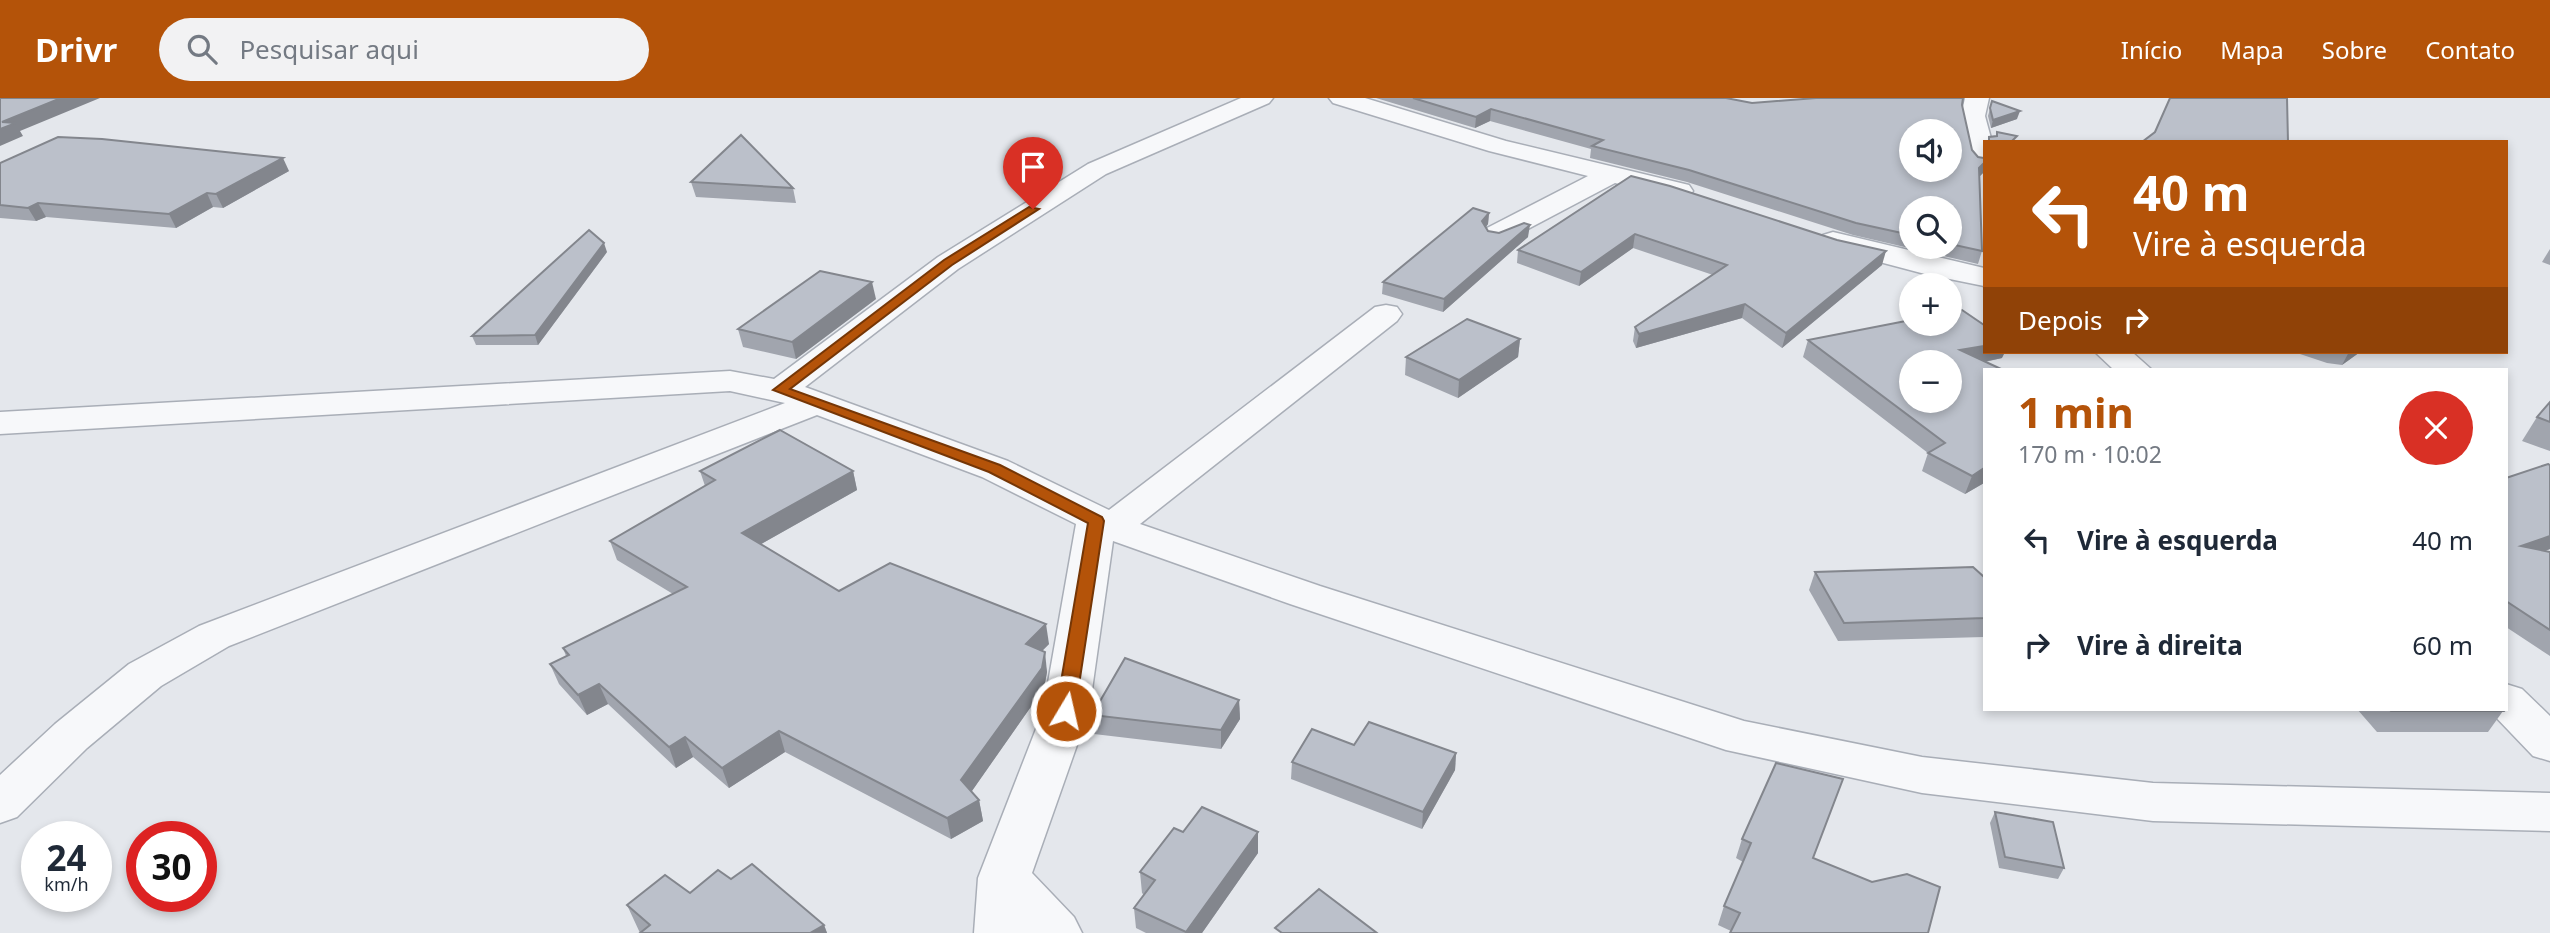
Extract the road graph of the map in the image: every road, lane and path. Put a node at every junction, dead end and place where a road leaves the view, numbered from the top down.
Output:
1 (1261, 98) edge
2 (1341, 98) edge
3 (1977, 98) edge
4 (1983, 158) edge
5 (1612, 174) junction
6 (1702, 198) edge
7 (1804, 232) edge
8 (1497, 234) edge
9 (1983, 277) edge
10 (1387, 314) dead end
11 (2113, 354) edge
12 (2133, 368) edge
13 (798, 396) junction
14 (0, 423) edge
15 (1104, 524) junction
16 (2508, 702) edge
17 (2550, 744) edge
18 (0, 804) edge
19 (2550, 812) edge
20 (1003, 878) junction
21 (1001, 933) edge
22 (1055, 933) edge

1 - 13 street
2 - 5 street
3 - 4 street
5 - 6 street
5 - 8 street
7 - 9 street
10 - 15 street
11 - 12 street
13 - 14 street
13 - 15 street
13 - 18 street
15 - 19 street
15 - 20 street
16 - 17 street
20 - 21 street
20 - 22 street

